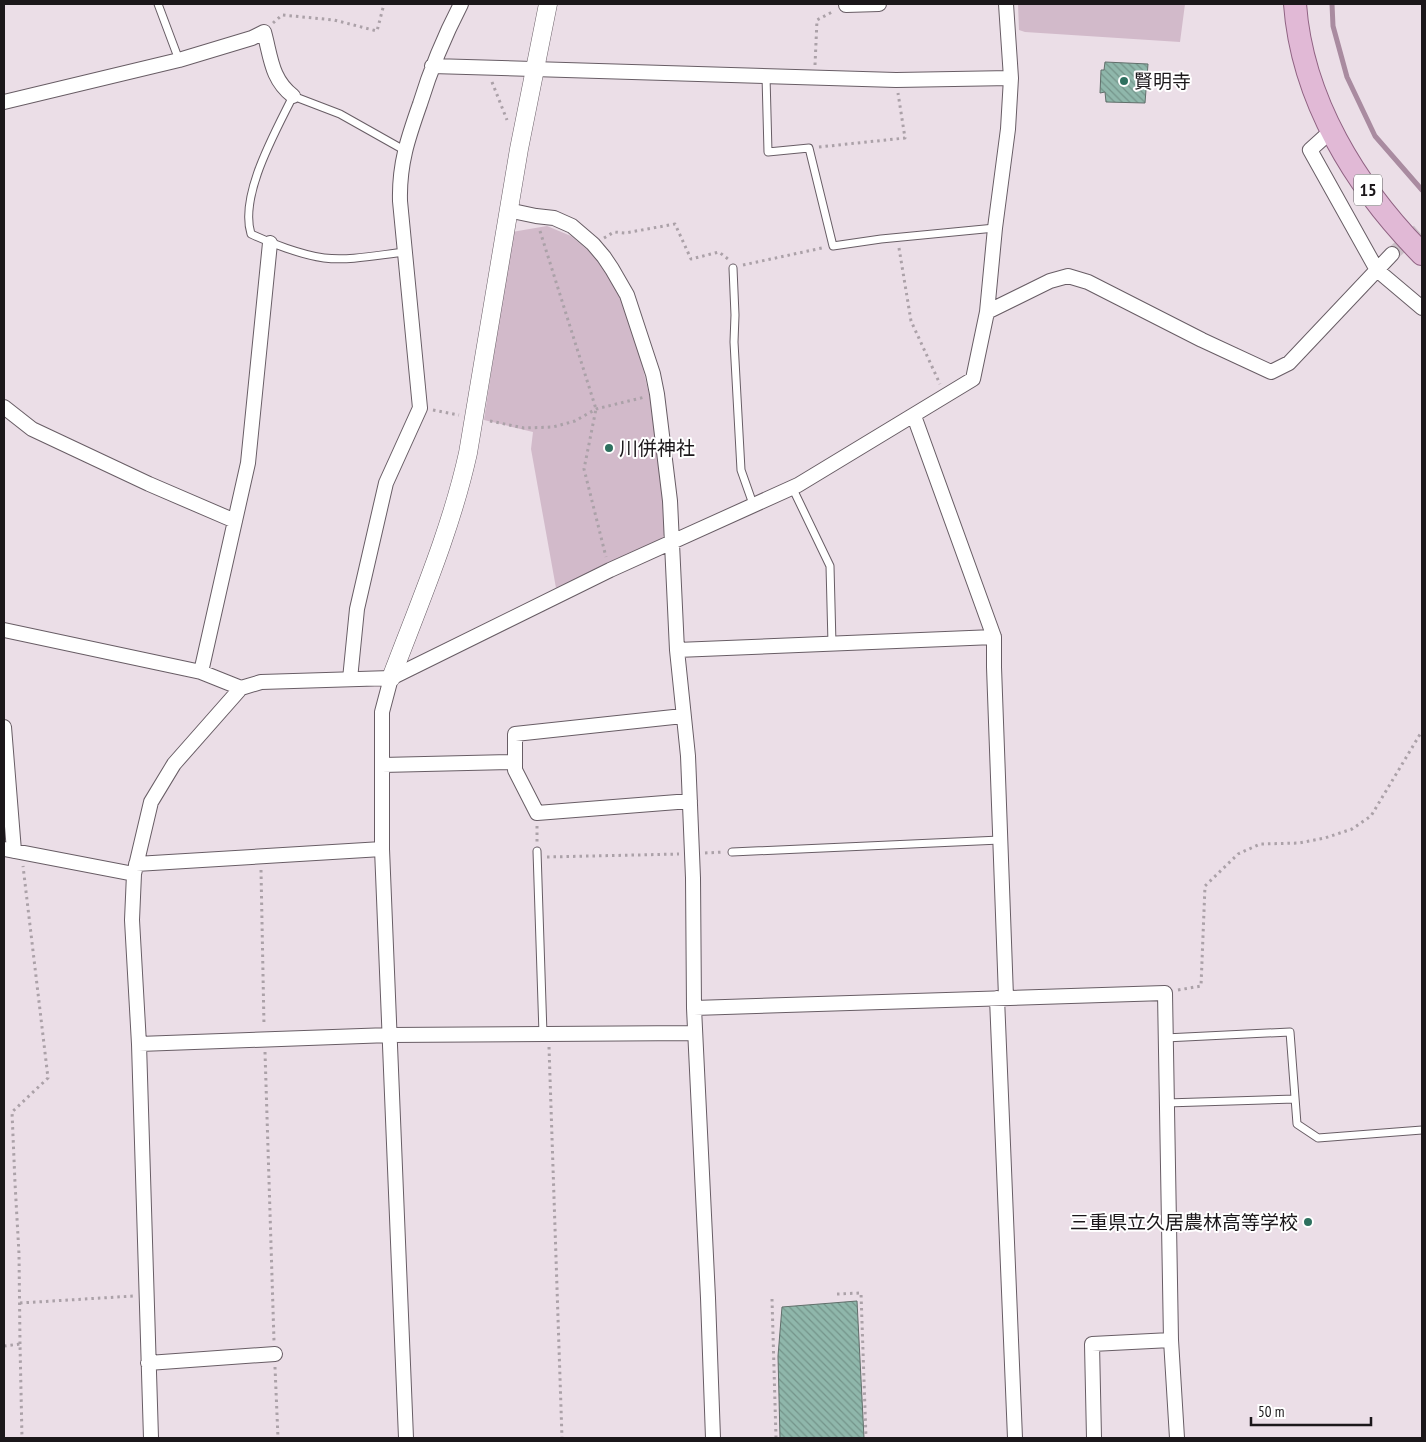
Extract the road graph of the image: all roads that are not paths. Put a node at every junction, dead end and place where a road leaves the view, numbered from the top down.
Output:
1 (158, 4) edge
2 (461, 4) edge
3 (548, 4) edge
4 (846, 4) edge
5 (878, 4) edge
6 (1006, 4) edge
7 (1295, 4) edge
8 (179, 60) junction
9 (432, 66) junction
10 (533, 70) junction
11 (766, 76) junction
12 (1011, 78) junction
13 (293, 96) junction
14 (4, 102) edge
15 (1331, 131) junction
16 (404, 150) junction
17 (508, 210) junction
18 (995, 228) junction
19 (270, 244) junction
20 (405, 252) junction
21 (1392, 254) tunnel mouth
22 (1422, 254) edge
23 (733, 268) road end
24 (1377, 270) junction
25 (1422, 308) edge
26 (987, 312) junction
27 (4, 407) edge
28 (914, 416) junction
29 (792, 487) junction
30 (753, 504) junction
31 (235, 521) junction
32 (673, 541) junction
33 (4, 630) edge
34 (994, 638) junction
35 (832, 644) junction
36 (677, 650) junction
37 (201, 672) junction
38 (390, 678) junction
39 (350, 680) junction
40 (241, 688) junction
41 (684, 716) junction
42 (4, 727) edge
43 (515, 762) junction
44 (382, 765) junction
45 (690, 801) junction
46 (1000, 840) junction
47 (382, 849) junction
48 (13, 850) edge
49 (732, 852) road end
50 (538, 854) road end
51 (135, 869) junction
52 (1001, 997) junction
53 (694, 1008) junction
54 (695, 1033) junction
55 (546, 1034) junction
56 (390, 1035) junction
57 (1166, 1038) junction
58 (139, 1044) junction
59 (1295, 1099) junction
60 (1166, 1103) junction
61 (1422, 1130) edge
62 (1171, 1340) junction
63 (275, 1354) road end
64 (148, 1363) junction
65 (151, 1438) edge
66 (406, 1438) edge
67 (713, 1438) edge
68 (1015, 1438) edge
69 (1094, 1438) edge
70 (1177, 1438) edge

1 - 8 lane
2 - 9 street
3 - 10 street
4 - 5 street
6 - 12 street
7 - 15 main road, 15
8 - 13 street
8 - 14 street
9 - 10 street
9 - 16 street
10 - 11 street
10 - 17 street
11 - 12 street
11 - 18 lane
12 - 18 street
13 - 16 lane
13 - 19 lane
15 - 22 main road, 15
15 - 24 street
16 - 20 street
17 - 32 street
17 - 38 street
18 - 26 street
19 - 20 lane
19 - 31 street
20 - 39 street
21 - 24 street
23 - 30 lane
24 - 25 street
24 - 26 street
26 - 28 street
27 - 31 street
28 - 29 street
28 - 34 street
29 - 30 street
29 - 35 lane
30 - 32 street
31 - 37 street
32 - 36 street
32 - 38 street
33 - 37 street
34 - 35 street
34 - 46 street
35 - 36 street
36 - 41 street
37 - 40 street
38 - 39 street
38 - 44 street
39 - 40 street
40 - 51 street
41 - 43 street
41 - 45 street
42 - 48 street
43 - 44 street
43 - 45 street
44 - 47 street
45 - 53 street
46 - 49 lane
46 - 52 street
47 - 51 street
47 - 56 street
48 - 51 street
50 - 55 lane
51 - 58 street
52 - 53 street
52 - 57 street
52 - 68 street
53 - 54 street
54 - 55 street
54 - 67 street
55 - 56 street
56 - 58 street
56 - 66 street
57 - 59 lane
57 - 60 street
58 - 64 street
59 - 60 lane
59 - 61 lane
60 - 62 street
62 - 69 street
62 - 70 street
63 - 64 street
64 - 65 street

